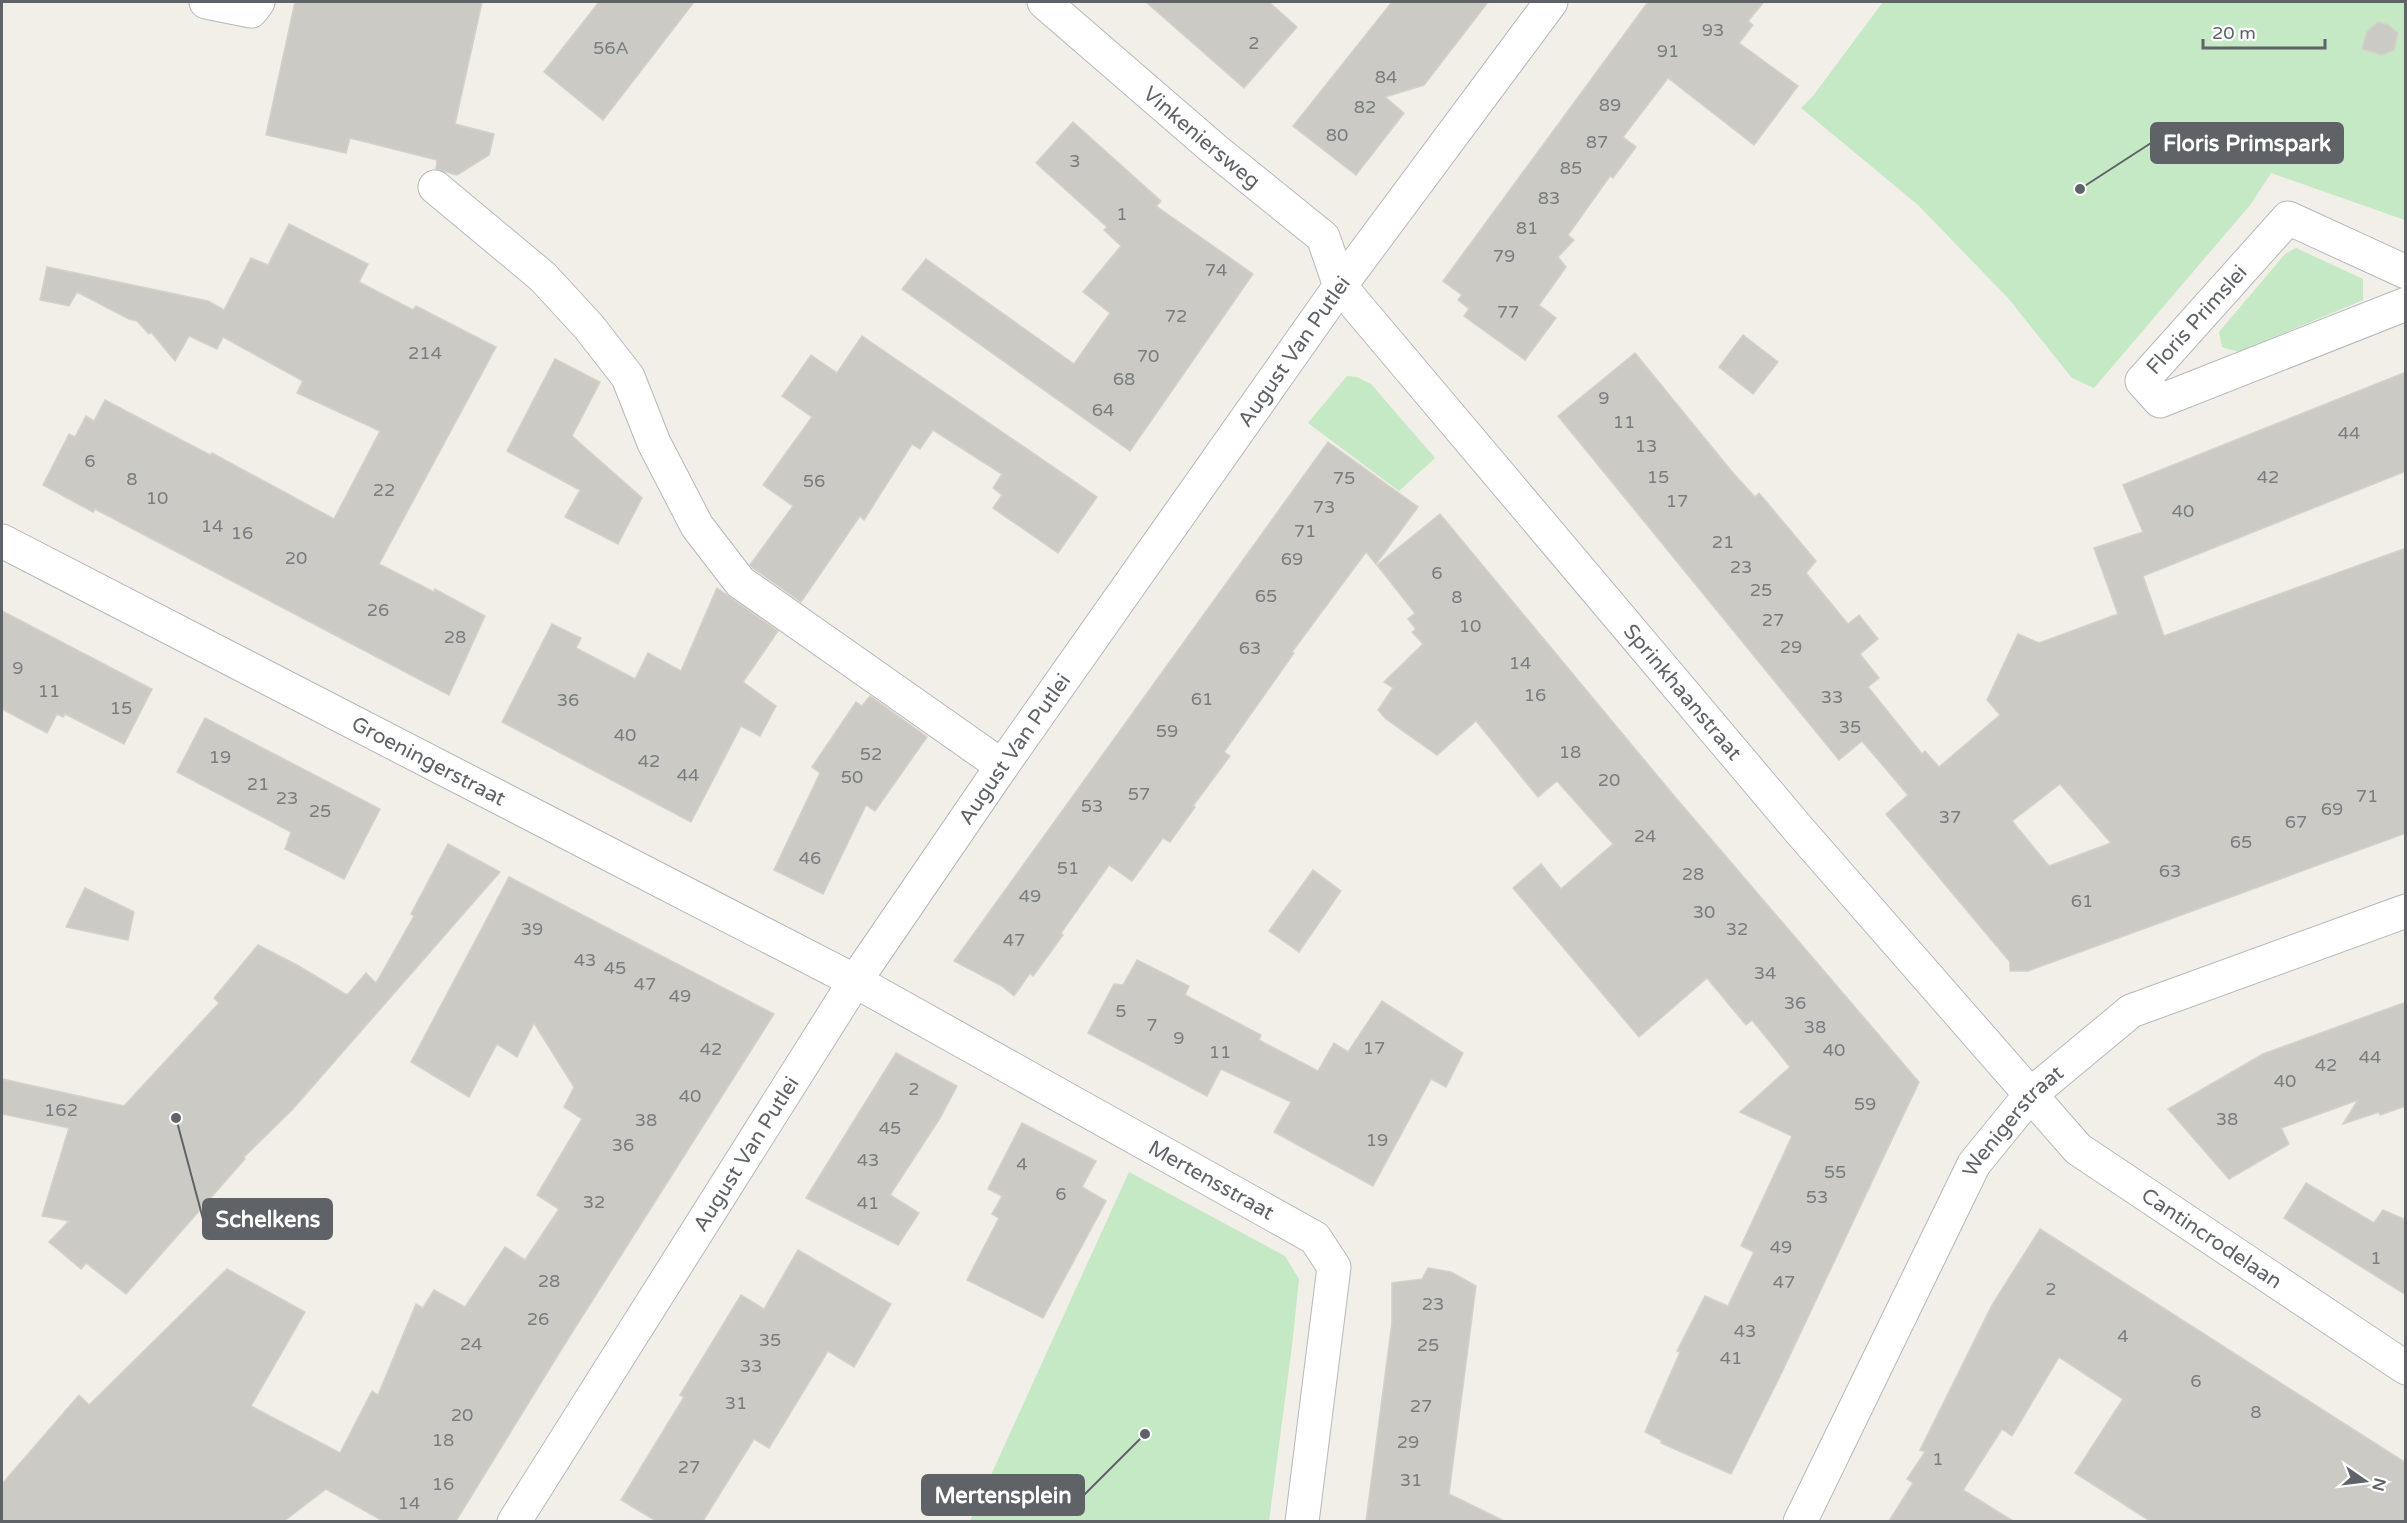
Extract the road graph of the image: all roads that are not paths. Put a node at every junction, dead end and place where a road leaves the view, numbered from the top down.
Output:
1 (206, 2) edge
2 (258, 2) edge
3 (1044, 2) edge
4 (1551, 2) edge
5 (435, 187) dead end
6 (2406, 272) edge
7 (1340, 286) junction
8 (2406, 304) edge
9 (2, 541) edge
10 (1002, 766) junction
11 (2406, 911) edge
12 (855, 981) junction
13 (2031, 1094) junction
14 (2406, 1368) edge
15 (514, 1521) edge
16 (1302, 1521) edge
17 (1800, 1521) edge

1 - 2 street
3 - 7 street, Vinkeniersweg
4 - 7 street, August Van Putlei
5 - 10 street
6 - 8 street, Floris Primslei
7 - 10 street, August Van Putlei
7 - 13 street, Sprinkhaanstraat
9 - 12 street, Groeningerstraat
10 - 12 street, August Van Putlei
11 - 13 street, Wenigerstraat
12 - 15 street, August Van Putlei
12 - 16 street, Mertensstraat
13 - 14 street, Cantincrodelaan
13 - 17 street, Wenigerstraat

